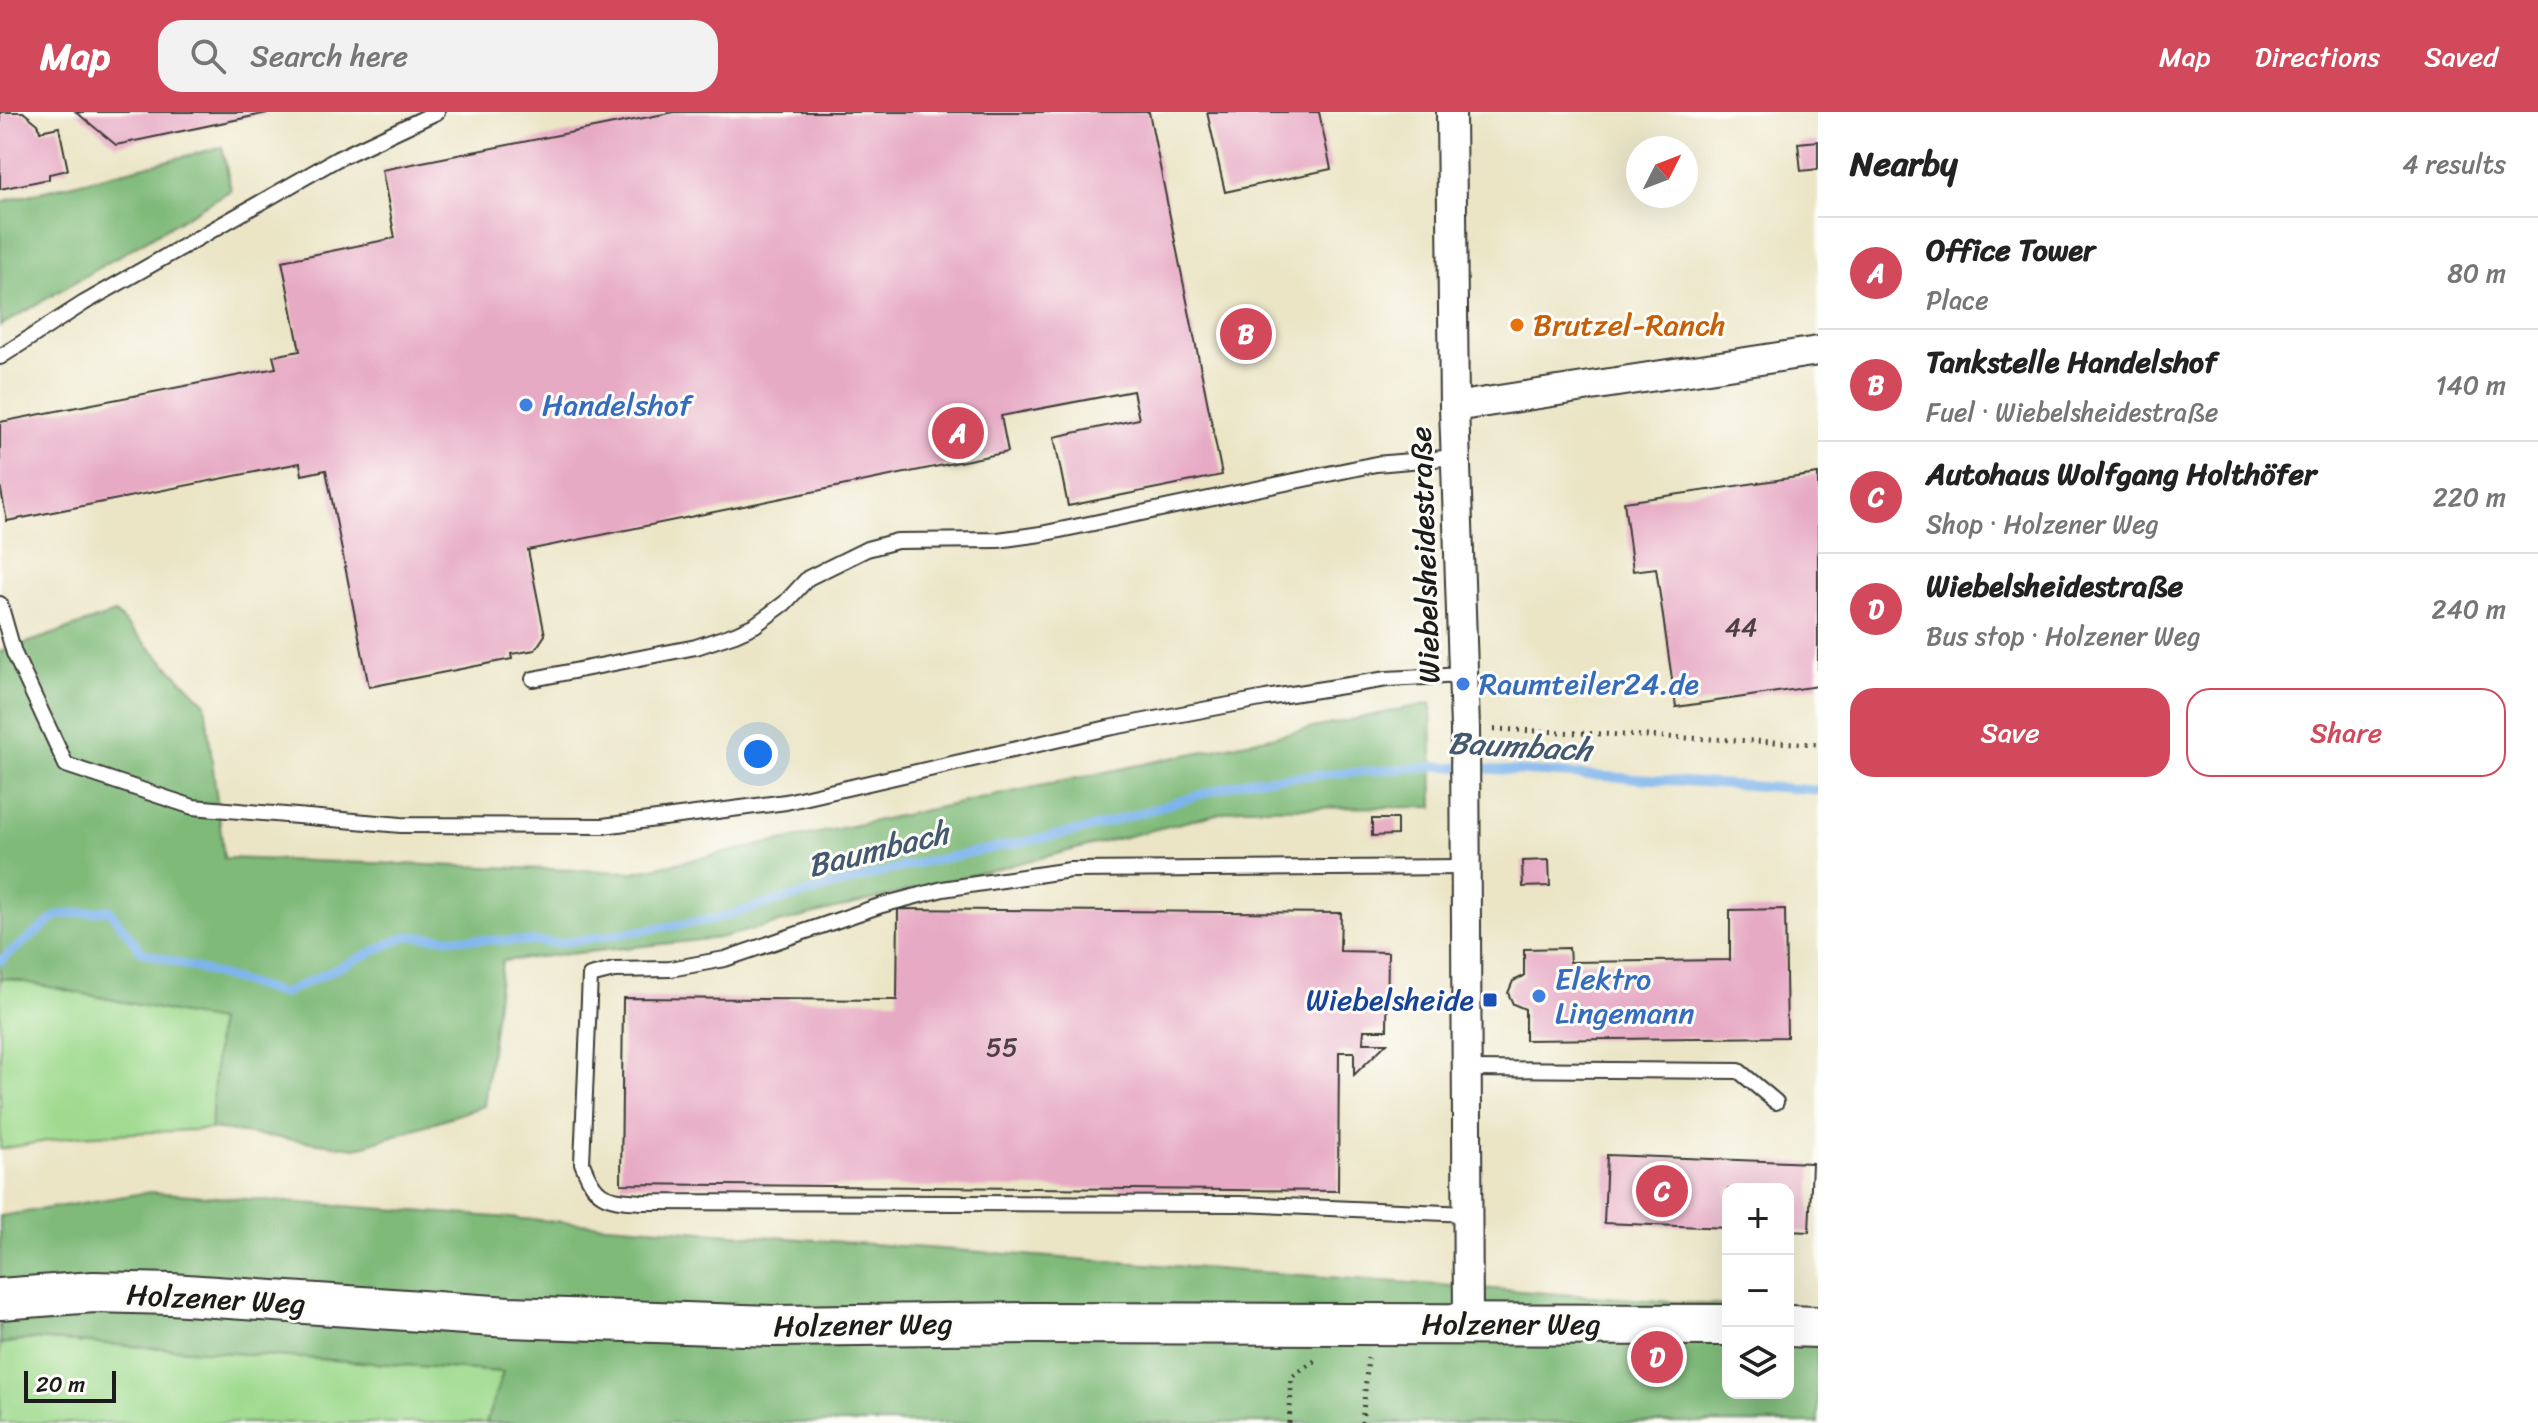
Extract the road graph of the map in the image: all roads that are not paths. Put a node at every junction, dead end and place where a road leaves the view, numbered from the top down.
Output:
1 (437, 112) edge
2 (1451, 112) edge
3 (1818, 351) edge
4 (0, 357) edge
5 (1454, 407) junction
6 (1456, 457) junction
7 (0, 604) edge
8 (1463, 675) junction
9 (533, 679) dead end
10 (1466, 867) junction
11 (1468, 1069) junction
12 (1776, 1102) dead end
13 (1468, 1214) junction
14 (0, 1299) edge
15 (1468, 1323) junction
16 (1722, 1325) edge
17 (1794, 1326) edge
18 (1818, 1327) edge

1 - 4 lane
2 - 5 street, Wiebelsheidestraße
3 - 5 street, Wiebelsheidestraße
5 - 6 street, Wiebelsheidestraße
6 - 8 street, Wiebelsheidestraße
6 - 9 lane
7 - 8 lane
8 - 10 street, Wiebelsheidestraße
10 - 11 street, Wiebelsheidestraße
10 - 13 lane
11 - 12 lane
11 - 13 street, Wiebelsheidestraße
13 - 15 street, Wiebelsheidestraße
14 - 15 main road, Holzener Weg
15 - 16 main road, Holzener Weg
17 - 18 main road

